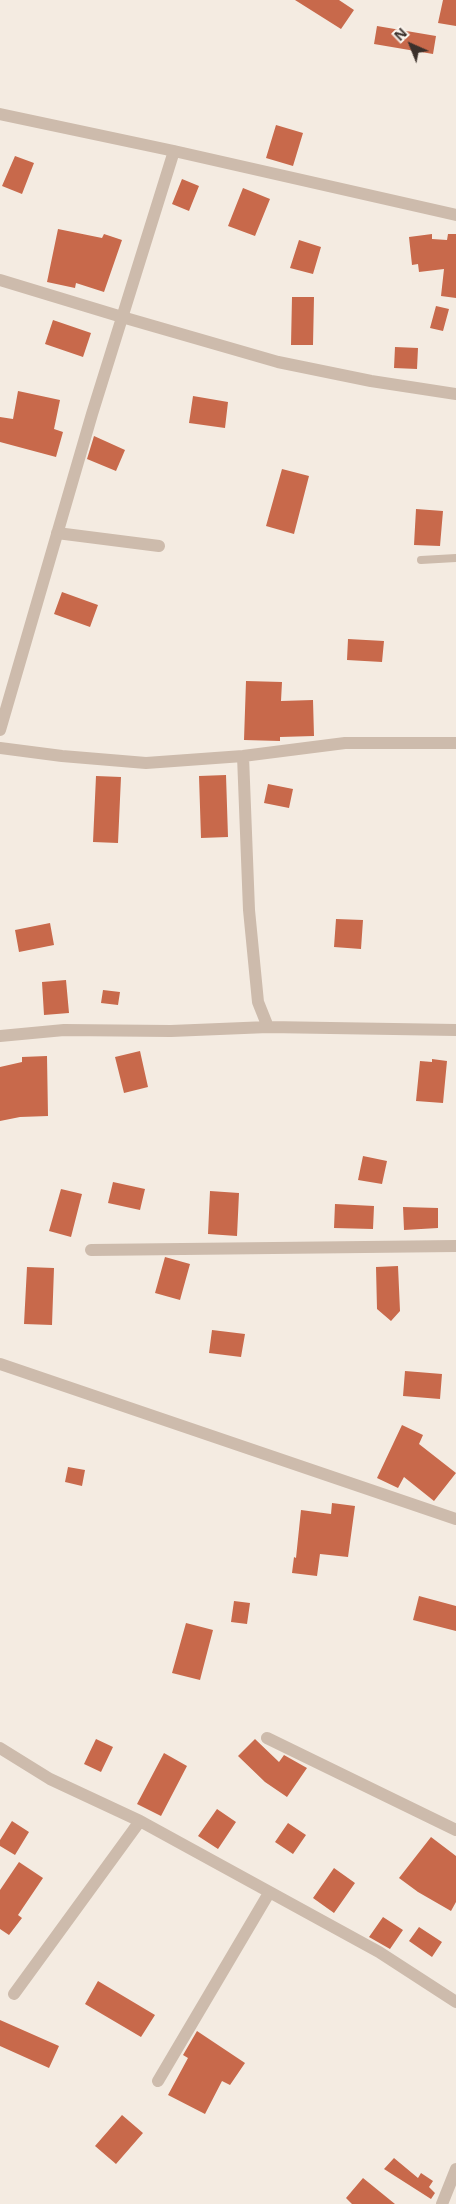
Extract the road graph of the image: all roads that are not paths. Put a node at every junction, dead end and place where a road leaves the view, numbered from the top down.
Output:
1 (0, 114) edge
2 (174, 151) junction
3 (456, 215) edge
4 (0, 280) edge
5 (122, 318) junction
6 (456, 394) edge
7 (57, 533) junction
8 (160, 546) dead end
9 (456, 558) edge
10 (421, 560) dead end
11 (0, 730) edge
12 (456, 743) edge
13 (0, 748) edge
14 (243, 756) junction
15 (268, 1027) junction
16 (456, 1030) edge
17 (0, 1036) edge
18 (456, 1246) edge
19 (91, 1250) dead end
20 (0, 1364) edge
21 (456, 1519) edge
22 (267, 1738) dead end
23 (0, 1748) edge
24 (140, 1821) junction
25 (456, 1830) edge
26 (269, 1893) junction
27 (14, 1994) dead end
28 (456, 2002) edge
29 (158, 2081) dead end
30 (456, 2170) edge
31 (442, 2204) edge

1 - 2 street
2 - 3 street
2 - 5 street
4 - 5 street
5 - 6 street
5 - 7 street
7 - 8 street
7 - 11 street
9 - 10 lane
12 - 14 street
13 - 14 street
14 - 15 street
15 - 16 street
15 - 17 street
18 - 19 street
20 - 21 street
22 - 25 street
23 - 24 street
24 - 26 street
24 - 27 street
26 - 28 street
26 - 29 street
30 - 31 street

